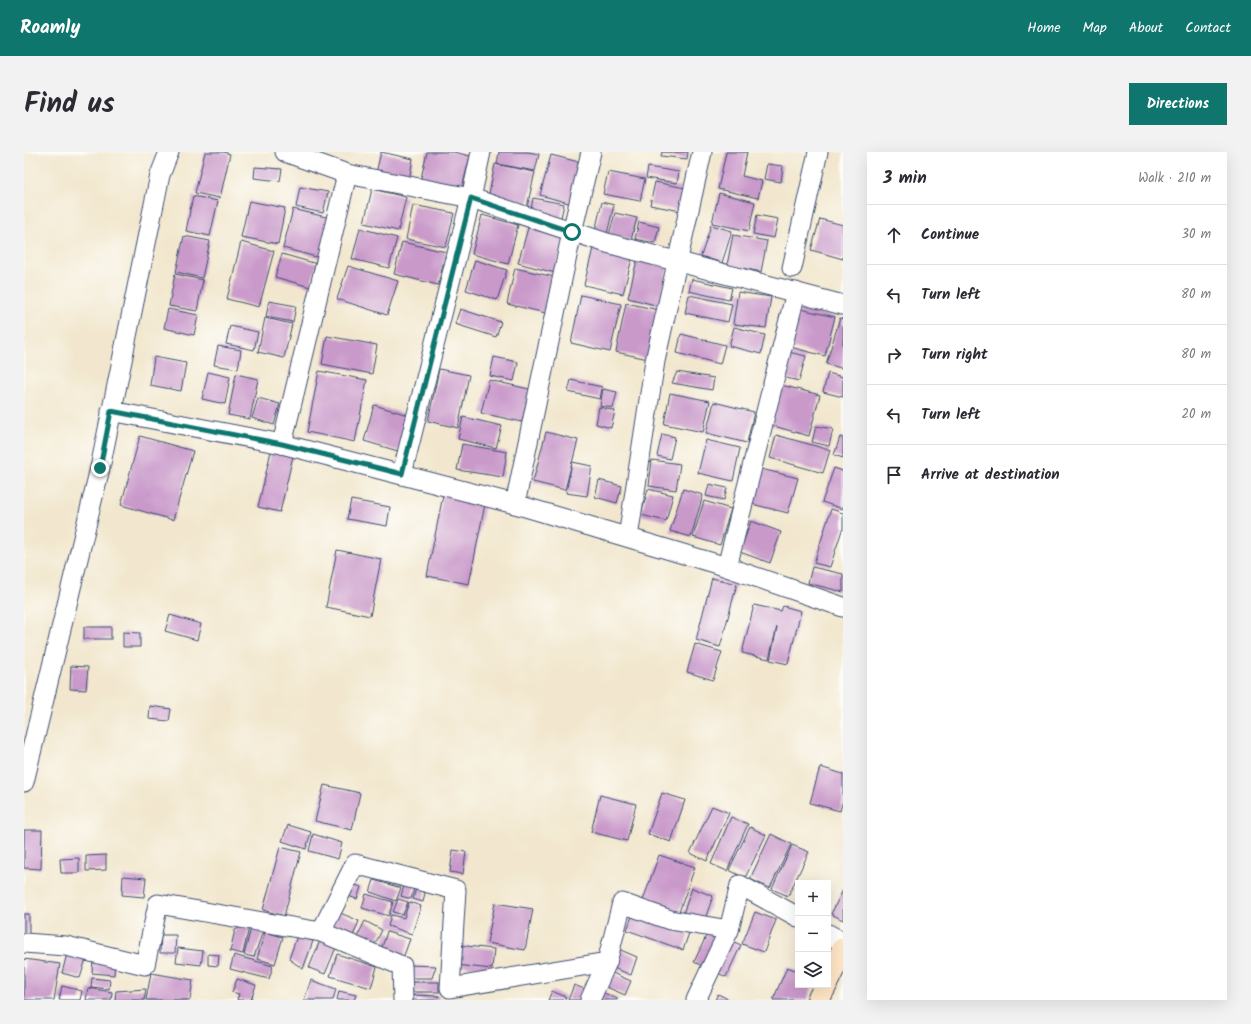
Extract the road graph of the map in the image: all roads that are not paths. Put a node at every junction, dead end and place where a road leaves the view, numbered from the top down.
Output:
1 (169, 152) edge
2 (285, 152) edge
3 (481, 152) edge
4 (591, 152) edge
5 (702, 152) edge
6 (818, 152) edge
7 (347, 174) junction
8 (471, 198) junction
9 (572, 232) junction
10 (678, 261) junction
11 (792, 268) dead end
12 (796, 292) junction
13 (843, 305) edge
14 (111, 411) junction
15 (282, 444) junction
16 (402, 474) junction
17 (514, 504) junction
18 (628, 537) junction
19 (727, 567) junction
20 (843, 607) edge
21 (24, 782) edge
22 (796, 916) edge
23 (729, 930) junction
24 (321, 932) junction
25 (831, 936) edge
26 (843, 942) edge
27 (24, 943) edge
28 (843, 949) edge
29 (607, 962) junction
30 (831, 974) edge
31 (824, 988) edge
32 (403, 1000) edge
33 (590, 1000) edge
34 (696, 1000) edge
35 (818, 1000) edge

1 - 14 street
2 - 7 street
3 - 8 street
4 - 9 street
5 - 10 street
6 - 11 street
7 - 8 street
7 - 15 street
8 - 9 street
8 - 16 street
9 - 10 street
9 - 17 street
10 - 12 street
10 - 18 street
12 - 13 street
12 - 19 street
14 - 15 street
14 - 21 street
15 - 16 street
16 - 17 street
17 - 18 street
18 - 19 street
19 - 20 street
22 - 23 street
23 - 29 street
23 - 34 street
24 - 27 street
24 - 29 street
24 - 32 street
25 - 26 street
28 - 30 main road
29 - 33 street
31 - 35 main road

